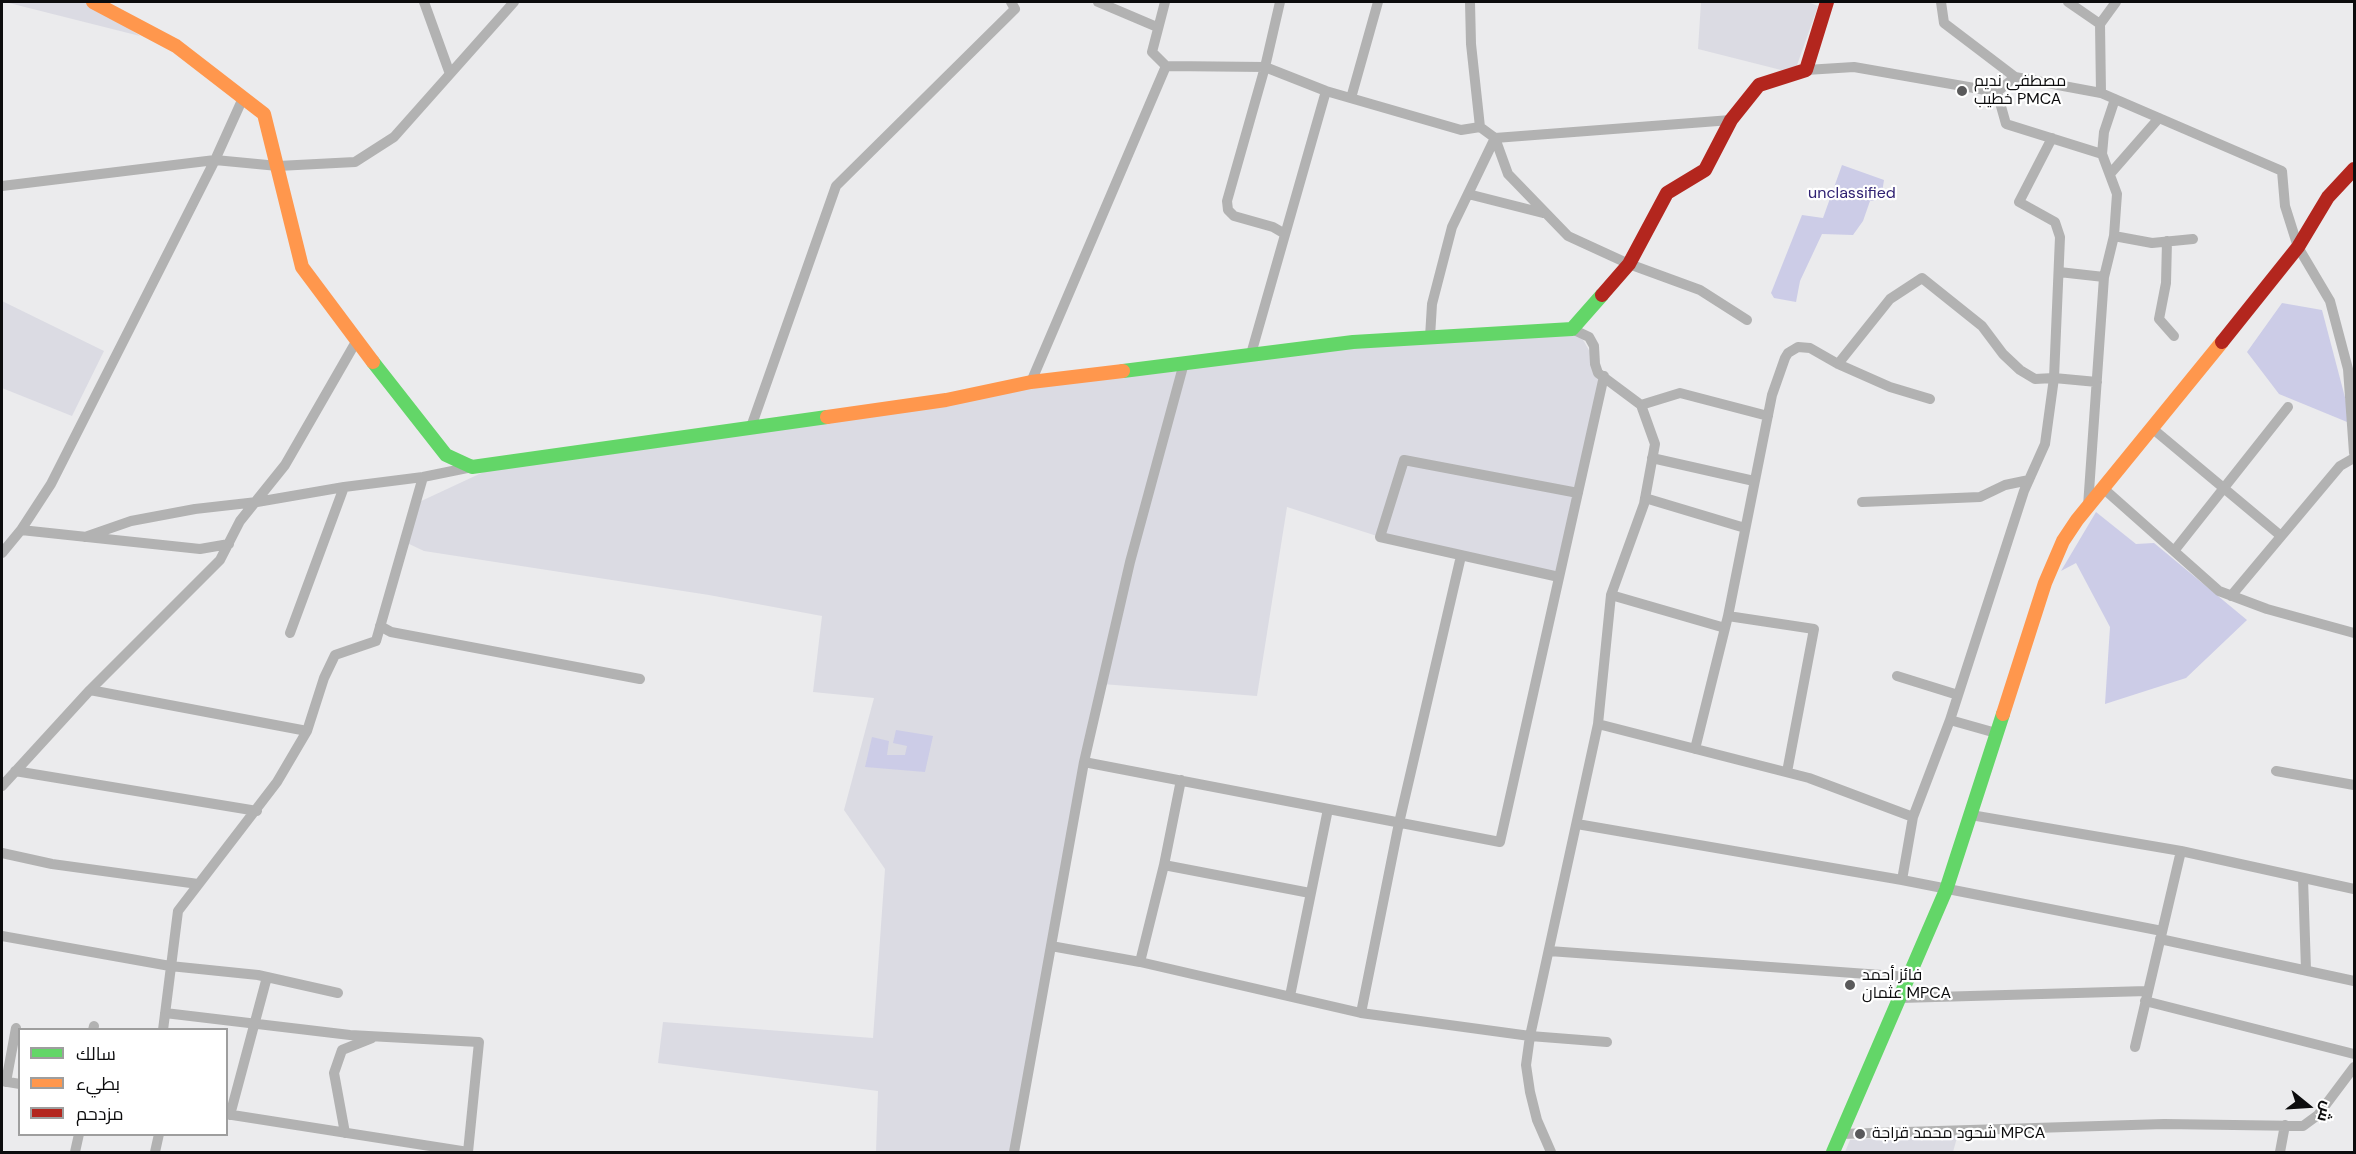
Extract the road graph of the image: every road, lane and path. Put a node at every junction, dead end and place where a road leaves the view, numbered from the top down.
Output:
1 (93, 2) edge
2 (424, 2) edge
3 (514, 2) edge
4 (1011, 2) edge
5 (1098, 2) edge
6 (1165, 2) edge
7 (1280, 2) edge
8 (1378, 2) edge
9 (1470, 2) edge
10 (1827, 2) edge
11 (1941, 2) edge
12 (2068, 2) edge
13 (2116, 2) edge
14 (2100, 24) junction
15 (1157, 27) junction
16 (1166, 66) junction
17 (1265, 67) junction
18 (1806, 70) junction
19 (450, 74) junction
20 (2015, 77) junction
21 (1326, 91) junction
22 (1997, 92) junction
23 (2101, 93) junction
24 (243, 98) junction
25 (1351, 98) junction
26 (2115, 99) junction
27 (2159, 118) junction
28 (1731, 120) junction
29 (1480, 127) junction
30 (1495, 138) junction
31 (2052, 138) junction
32 (2102, 154) junction
33 (215, 160) junction
34 (278, 166) junction
35 (2355, 169) edge
36 (2110, 174) junction
37 (2, 186) edge
38 (1468, 194) junction
39 (1544, 213) junction
40 (1285, 234) junction
41 (2114, 236) junction
42 (2193, 239) dead end
43 (2167, 241) junction
44 (2298, 247) junction
45 (1629, 264) junction
46 (2059, 272) junction
47 (2104, 277) junction
48 (1747, 320) dead end
49 (1572, 329) junction
50 (2174, 336) dead end
51 (1430, 337) junction
52 (357, 340) junction
53 (1251, 354) junction
54 (1184, 363) junction
55 (1838, 364) junction
56 (2351, 367) edge
57 (1604, 376) junction
58 (2054, 378) junction
59 (1031, 382) junction
60 (2097, 382) junction
61 (1930, 399) dead end
62 (1641, 405) junction
63 (2288, 407) dead end
64 (1768, 416) junction
65 (2353, 424) edge
66 (751, 427) junction
67 (2153, 429) junction
68 (2355, 453) edge
69 (1652, 458) junction
70 (2355, 458) edge
71 (472, 467) junction
72 (423, 477) junction
73 (2029, 480) junction
74 (1754, 481) junction
75 (344, 487) junction
76 (2104, 489) junction
77 (2224, 489) junction
78 (1578, 493) junction
79 (1645, 498) junction
80 (257, 502) junction
81 (1862, 502) dead end
82 (2088, 507) junction
83 (1745, 528) junction
84 (21, 530) junction
85 (2281, 536) junction
86 (85, 537) junction
87 (229, 544) junction
88 (2174, 551) junction
89 (2, 553) edge
90 (1461, 556) junction
91 (1559, 577) junction
92 (1611, 595) junction
93 (2231, 596) junction
94 (1728, 616) junction
95 (380, 626) junction
96 (1725, 628) junction
97 (290, 633) dead end
98 (2355, 633) edge
99 (1897, 676) dead end
100 (640, 679) dead end
101 (90, 690) junction
102 (1958, 695) junction
103 (1950, 720) junction
104 (1598, 724) junction
105 (307, 731) junction
106 (1996, 733) junction
107 (1695, 749) junction
108 (1084, 762) junction
109 (15, 771) junction
110 (2276, 771) dead end
111 (1787, 772) junction
112 (1181, 780) junction
113 (2355, 785) edge
114 (2, 786) edge
115 (1328, 809) junction
116 (257, 811) junction
117 (1971, 815) junction
118 (1913, 817) junction
119 (1400, 823) junction
120 (1577, 824) junction
121 (2181, 851) junction
122 (2, 853) edge
123 (1164, 865) junction
124 (2303, 878) junction
125 (1902, 880) junction
126 (198, 885) junction
127 (2355, 889) edge
128 (1946, 890) junction
129 (1310, 893) junction
130 (2161, 935) junction
131 (2, 936) edge
132 (1051, 946) junction
133 (1550, 951) junction
134 (1140, 962) junction
135 (170, 966) junction
136 (2306, 970) junction
137 (267, 977) junction
138 (1909, 977) junction
139 (2355, 981) edge
140 (338, 993) dead end
141 (1290, 996) junction
142 (2146, 996) junction
143 (1900, 998) junction
144 (165, 1013) junction
145 (1361, 1013) junction
146 (256, 1024) junction
147 (16, 1028) dead end
148 (163, 1028) edge
149 (375, 1036) junction
150 (1530, 1036) junction
151 (1607, 1042) dead end
152 (2135, 1047) dead end
153 (2355, 1054) edge
154 (2355, 1067) edge
155 (4, 1081) edge
156 (228, 1114) edge
157 (2285, 1125) junction
158 (345, 1133) junction
159 (1841, 1134) junction
160 (79, 1136) edge
161 (159, 1136) edge
162 (75, 1152) edge
163 (155, 1152) edge
164 (468, 1152) edge
165 (1014, 1152) edge
166 (1551, 1152) edge
167 (1833, 1152) edge
168 (2280, 1152) edge

1 - 24 street
2 - 19 street
3 - 19 street
4 - 66 street
5 - 15 street
6 - 15 street
7 - 17 street
8 - 25 street
9 - 29 street
10 - 18 street
11 - 20 street
12 - 14 street
13 - 14 street
14 - 23 street
15 - 16 street
16 - 17 street
16 - 59 street
17 - 21 street
17 - 40 street
18 - 22 street
18 - 28 street
19 - 34 street
20 - 22 street
20 - 23 street
21 - 25 street
21 - 40 street
22 - 31 street
23 - 26 street
24 - 33 street
24 - 34 street
25 - 29 street
26 - 27 street
26 - 32 street
27 - 36 street
27 - 44 street
28 - 30 street
28 - 45 street
29 - 30 street
30 - 38 street
30 - 39 street
31 - 32 street
31 - 46 street
32 - 36 street
33 - 34 street
33 - 37 street
33 - 84 street
34 - 52 street
35 - 44 street
36 - 41 street
38 - 39 street
38 - 51 street
39 - 45 street
40 - 53 street
41 - 43 street
41 - 47 street
42 - 43 street
43 - 50 street
44 - 56 street
44 - 67 street
45 - 48 street
45 - 49 street
46 - 47 street
46 - 58 street
47 - 60 street
49 - 51 street
49 - 57 street
51 - 53 street
52 - 71 street
52 - 80 street
53 - 54 street
54 - 59 street
54 - 108 street
55 - 58 street
55 - 61 street
55 - 64 street
56 - 65 street
57 - 62 street
57 - 78 street
58 - 60 street
58 - 73 street
59 - 66 street
60 - 82 street
62 - 64 street
62 - 69 street
63 - 77 street
64 - 74 street
65 - 68 street
66 - 71 street
67 - 76 street
67 - 77 street
69 - 74 street
69 - 79 street
70 - 85 street
71 - 72 street
72 - 75 street
72 - 95 street
73 - 81 street
73 - 102 street
74 - 83 street
75 - 80 street
75 - 97 street
76 - 82 street
76 - 88 street
77 - 85 street
77 - 88 street
78 - 90 street
78 - 91 street
79 - 83 street
79 - 92 street
80 - 86 street
80 - 87 street
82 - 106 street
83 - 94 street
84 - 86 street
84 - 89 street
85 - 93 street
86 - 87 street
87 - 101 street
88 - 93 street
90 - 91 street
90 - 119 street
91 - 119 street
92 - 96 street
92 - 104 street
93 - 98 street
94 - 96 street
94 - 111 street
95 - 100 street
95 - 105 street
96 - 107 street
99 - 102 street
101 - 105 street
101 - 109 street
102 - 103 street
103 - 106 street
103 - 118 street
104 - 107 street
104 - 120 street
105 - 116 street
106 - 117 street
107 - 111 street
108 - 112 street
108 - 132 street
109 - 114 street
109 - 116 street
110 - 113 street
111 - 118 street
112 - 115 street
112 - 123 street
115 - 119 street
115 - 129 street
116 - 126 street
117 - 121 street
117 - 128 street
118 - 125 street
119 - 145 street
120 - 125 street
120 - 133 street
121 - 124 street
121 - 130 street
122 - 126 street
123 - 129 street
123 - 134 street
124 - 127 street
124 - 136 street
125 - 128 street
126 - 135 street
128 - 130 street
128 - 138 street
129 - 141 street
130 - 136 street
130 - 142 street
131 - 135 street
132 - 134 street
132 - 165 street
133 - 138 street
133 - 150 street
134 - 141 street
135 - 137 street
135 - 144 street
136 - 139 street
137 - 140 street
137 - 146 street
138 - 143 street
141 - 145 street
142 - 143 street
142 - 152 street
142 - 153 street
143 - 159 street
144 - 146 street
144 - 148 street
145 - 150 street
146 - 149 street
146 - 156 street
147 - 155 street
149 - 158 street
149 - 164 street
150 - 151 street
150 - 166 street
154 - 157 street
156 - 158 street
157 - 159 street
157 - 168 street
158 - 164 street
159 - 167 street
160 - 162 street
161 - 163 street

